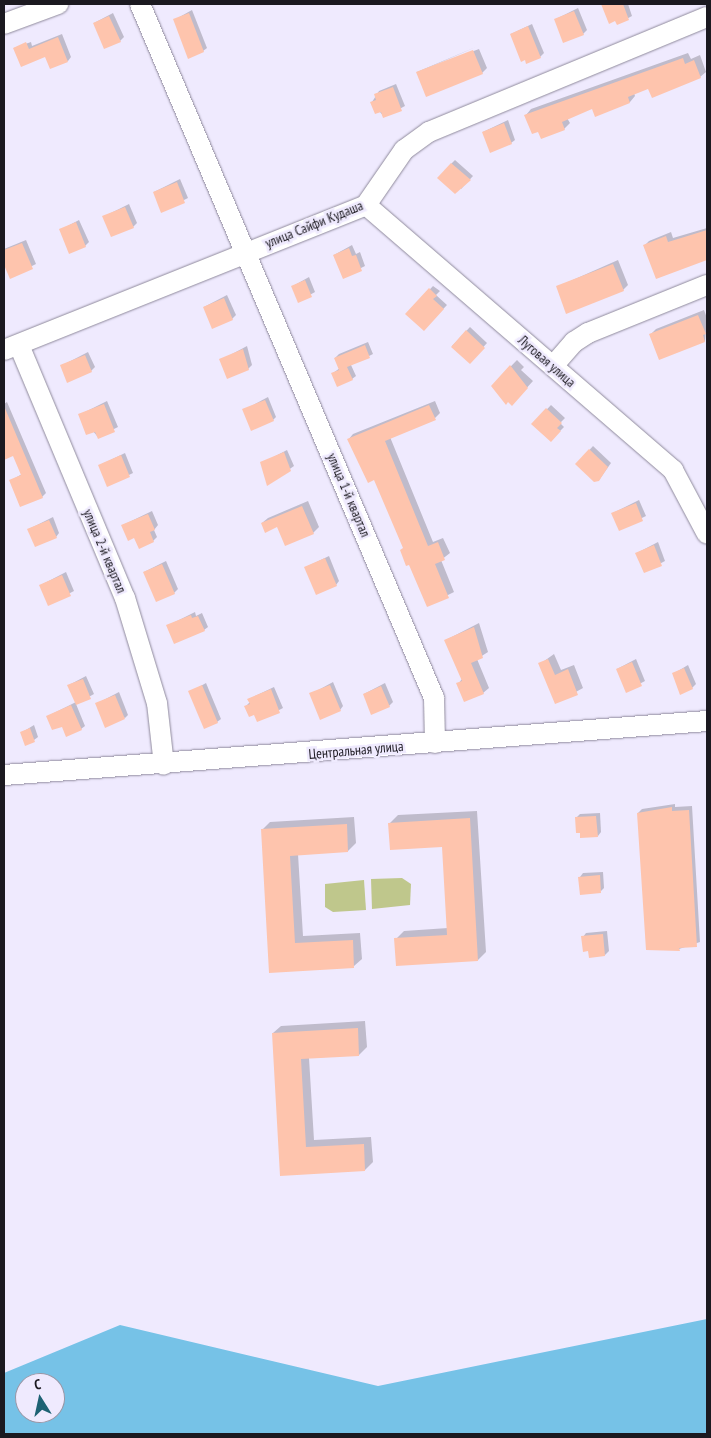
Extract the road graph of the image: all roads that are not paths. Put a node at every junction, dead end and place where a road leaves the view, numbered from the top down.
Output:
1 (58, 4) edge
2 (140, 4) edge
3 (707, 17) edge
4 (4, 24) edge
5 (366, 205) junction
6 (246, 251) junction
7 (707, 285) edge
8 (11, 347) edge
9 (553, 366) junction
10 (707, 534) edge
11 (707, 722) edge
12 (435, 743) junction
13 (164, 765) junction
14 (4, 775) edge

1 - 4 street
2 - 6 street, улица 1-й квартал
3 - 5 street, улица Сайфи Кудаша
5 - 6 street, улица Сайфи Кудаша
5 - 9 street, Луговая улица
6 - 8 street, улица Сайфи Кудаша
6 - 12 street, улица 1-й квартал
7 - 9 street
8 - 13 street, улица 2-й квартал
9 - 10 street, Луговая улица
11 - 12 street, Центральная улица
12 - 13 street, Центральная улица
13 - 14 street, Центральная улица

